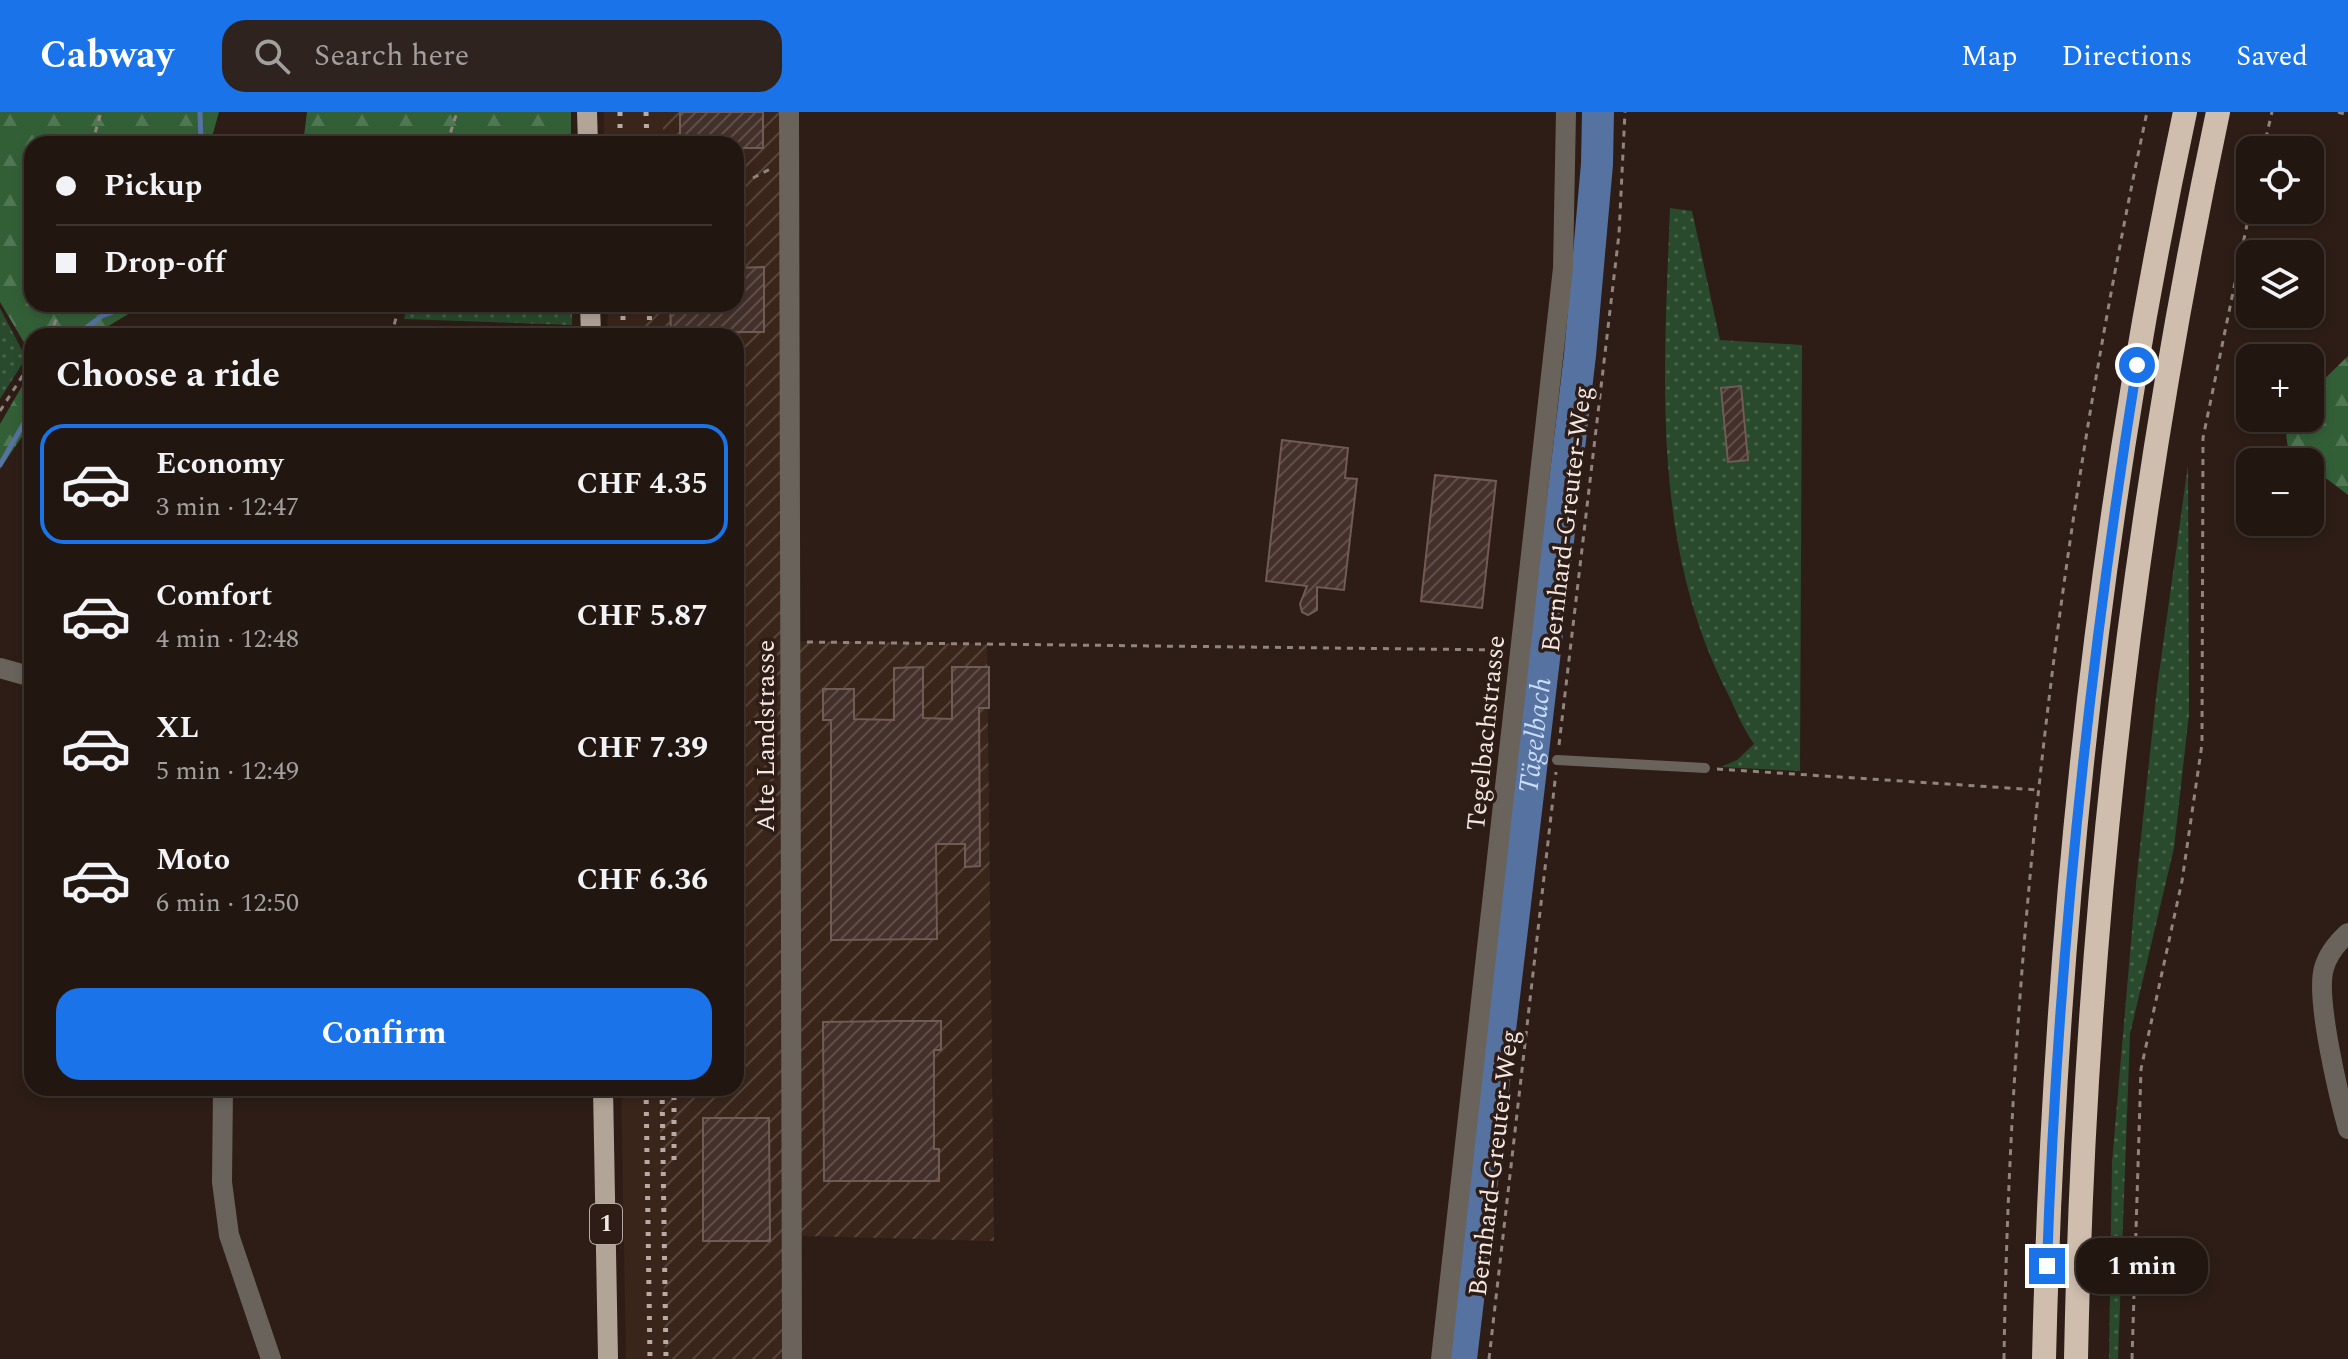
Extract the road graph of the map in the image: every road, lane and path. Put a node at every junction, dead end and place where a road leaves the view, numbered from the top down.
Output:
1 (101, 112) edge
2 (457, 112) edge
3 (587, 112) edge
4 (789, 112) edge
5 (1566, 112) edge
6 (1625, 112) edge
7 (2147, 112) edge
8 (2185, 112) edge
9 (2218, 112) edge
10 (2272, 112) edge
11 (2338, 112) edge
12 (2348, 115) edge
13 (94, 136) edge
14 (450, 136) edge
15 (588, 136) edge
16 (2266, 136) edge
17 (2247, 224) edge
18 (24, 374) edge
19 (0, 411) edge
20 (791, 641) junction
21 (1522, 650) junction
22 (0, 668) edge
23 (24, 675) edge
24 (1557, 760) junction
25 (1705, 768) joint
26 (2039, 790) junction
27 (2348, 933) edge
28 (223, 1096) edge
29 (603, 1096) edge
30 (2348, 1129) edge
31 (271, 1359) edge
32 (608, 1359) edge
33 (792, 1359) edge
34 (1441, 1359) edge
35 (1489, 1359) edge
36 (2004, 1359) edge
37 (2044, 1359) edge
38 (2076, 1359) edge
39 (2132, 1359) edge

1 - 13 path
2 - 14 path
3 - 15 main road
4 - 20 street, Alte Landstrasse
5 - 21 street, Tegelbachstrasse
6 - 24 path, Bernhard-Greuter-Weg
7 - 26 path
8 - 37 highway
9 - 38 highway
10 - 16 path
11 - 12 path
17 - 39 path
18 - 19 path
20 - 21 path
20 - 33 street, Alte Landstrasse
21 - 34 street, Tegelbachstrasse
22 - 23 street
24 - 25 lane
24 - 35 path, Bernhard-Greuter-Weg
25 - 26 path
26 - 36 path
27 - 30 street
28 - 31 street
29 - 32 main road, 1

